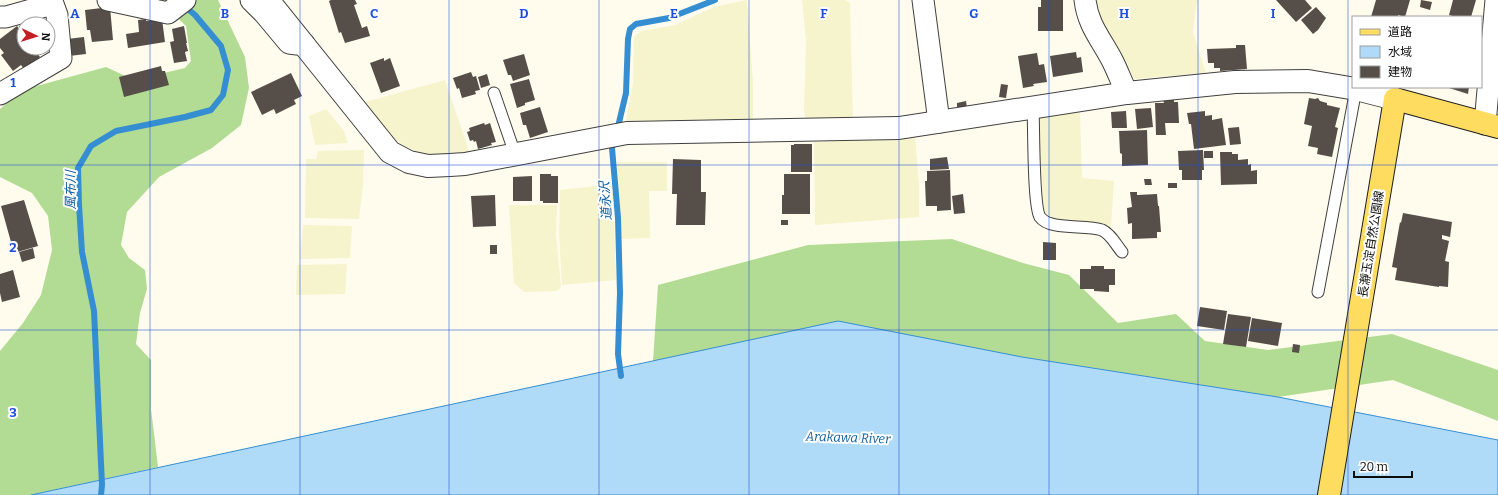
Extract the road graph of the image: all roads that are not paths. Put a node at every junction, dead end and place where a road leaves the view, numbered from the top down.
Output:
1 (108, 0) edge
2 (185, 0) edge
3 (251, 0) edge
4 (268, 0) edge
5 (923, 0) edge
6 (1085, 0) edge
7 (1496, 0) edge
8 (56, 2) edge
9 (0, 17) edge
10 (305, 44) junction
11 (1356, 89) junction
12 (494, 93) dead end
13 (1127, 93) junction
14 (0, 94) edge
15 (1395, 99) junction
16 (1033, 108) junction
17 (939, 122) junction
18 (1491, 126) edge
19 (515, 154) junction
20 (1122, 252) dead end
21 (1318, 292) dead end
22 (1329, 495) edge

1 - 2 street
3 - 10 street
4 - 10 street
5 - 17 street
6 - 13 street
7 - 18 street
8 - 9 street
8 - 14 street
10 - 19 street
11 - 13 street
11 - 15 street
11 - 21 lane
12 - 19 lane
13 - 16 street
15 - 18 main road
15 - 22 main road, 長瀞玉淀自然公園線
16 - 17 street
16 - 20 lane
17 - 19 street

